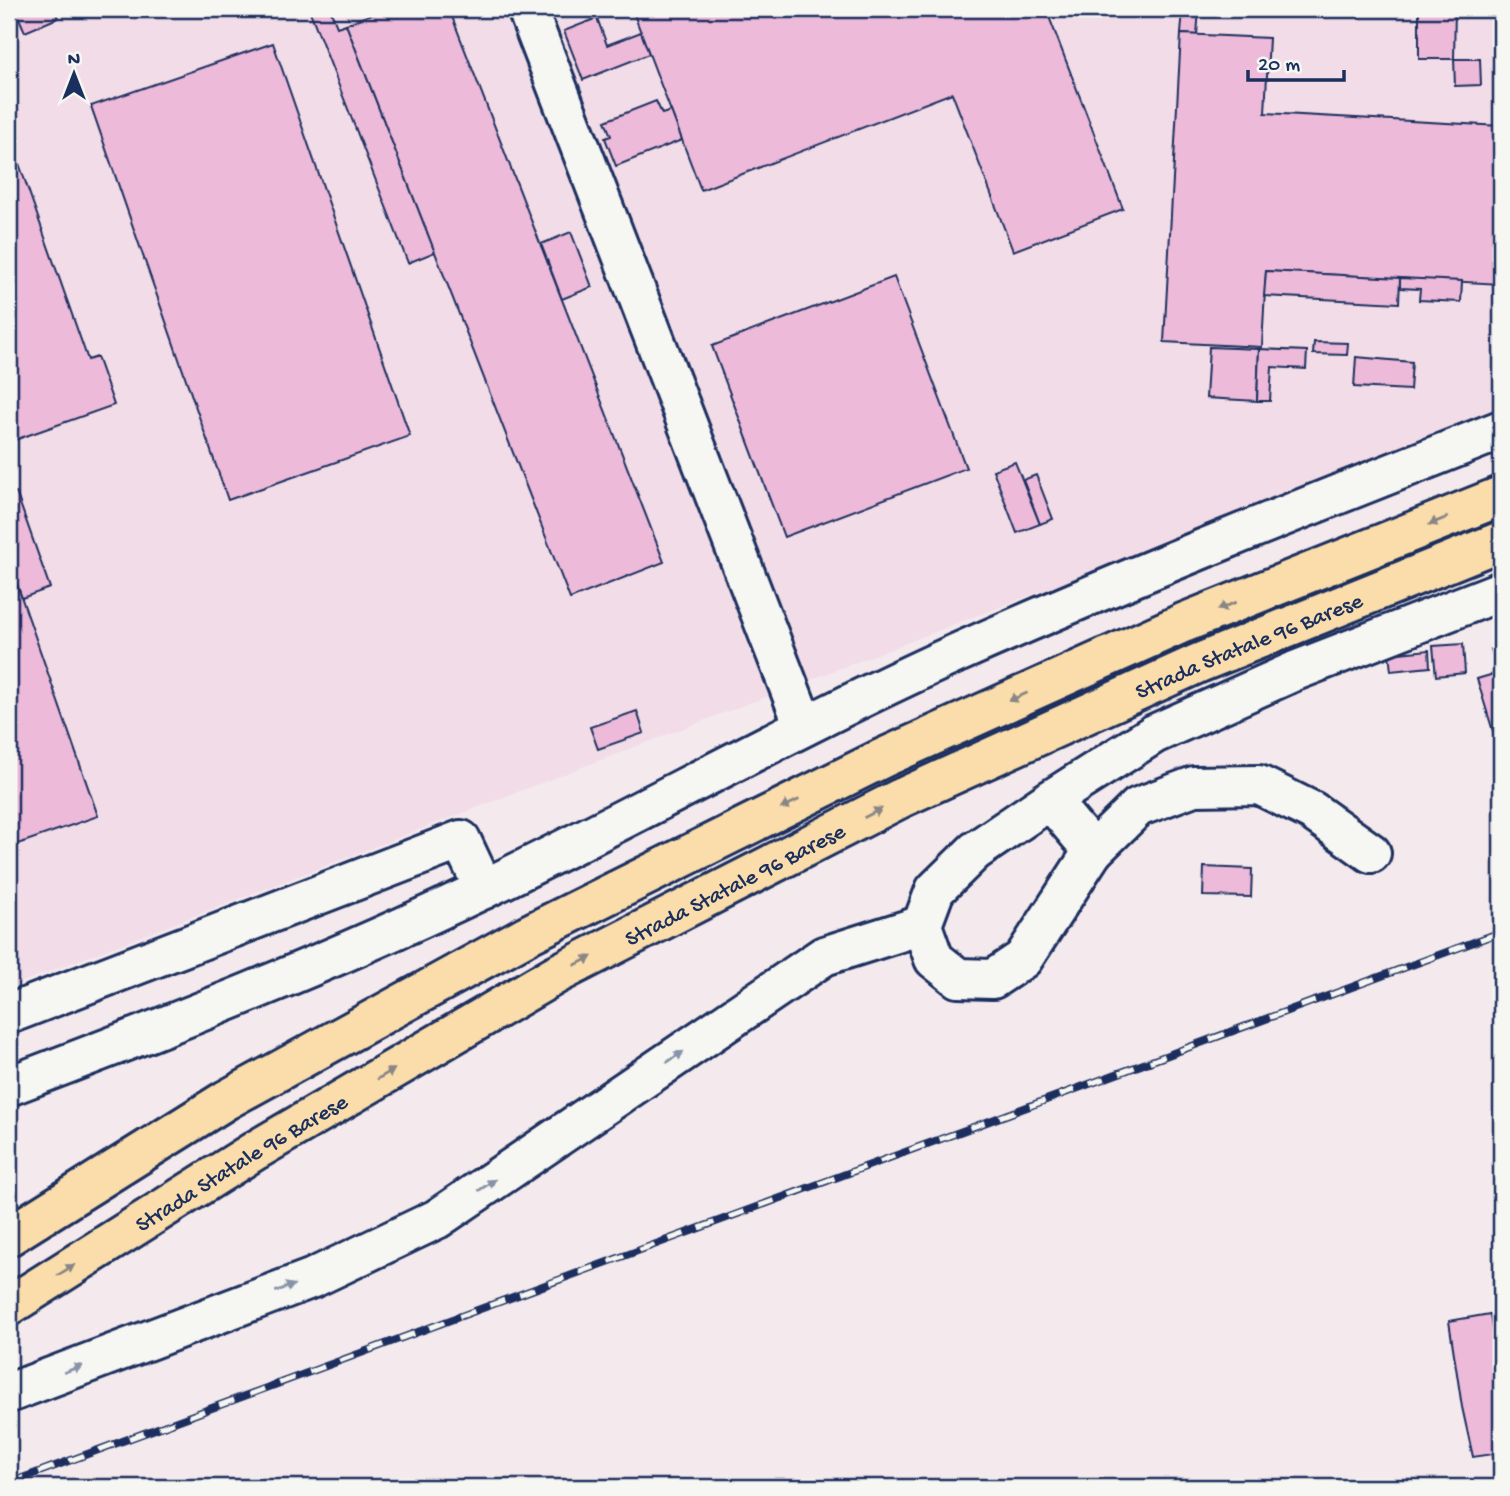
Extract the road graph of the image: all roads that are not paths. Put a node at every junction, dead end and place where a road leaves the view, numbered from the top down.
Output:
1 (527, 9) edge
2 (1501, 430) edge
3 (1501, 496) edge
4 (1501, 541) edge
5 (1501, 591) edge
6 (804, 726) junction
7 (1050, 800) junction
8 (1093, 851) junction
9 (1371, 853) dead end
10 (484, 889) junction
11 (922, 925) junction
12 (9, 1014) edge
13 (9, 1086) edge
14 (9, 1236) edge
15 (9, 1306) edge
16 (9, 1393) edge

1 - 6 street
2 - 6 street
3 -> 14 highway, Strada Statale 96 Barese
15 -> 4 highway, Strada Statale 96 Barese
5 - 7 street
6 - 10 street
7 - 8 street
7 - 11 street
8 - 9 street
8 - 11 street
10 - 12 street
10 - 13 street
16 -> 11 street

